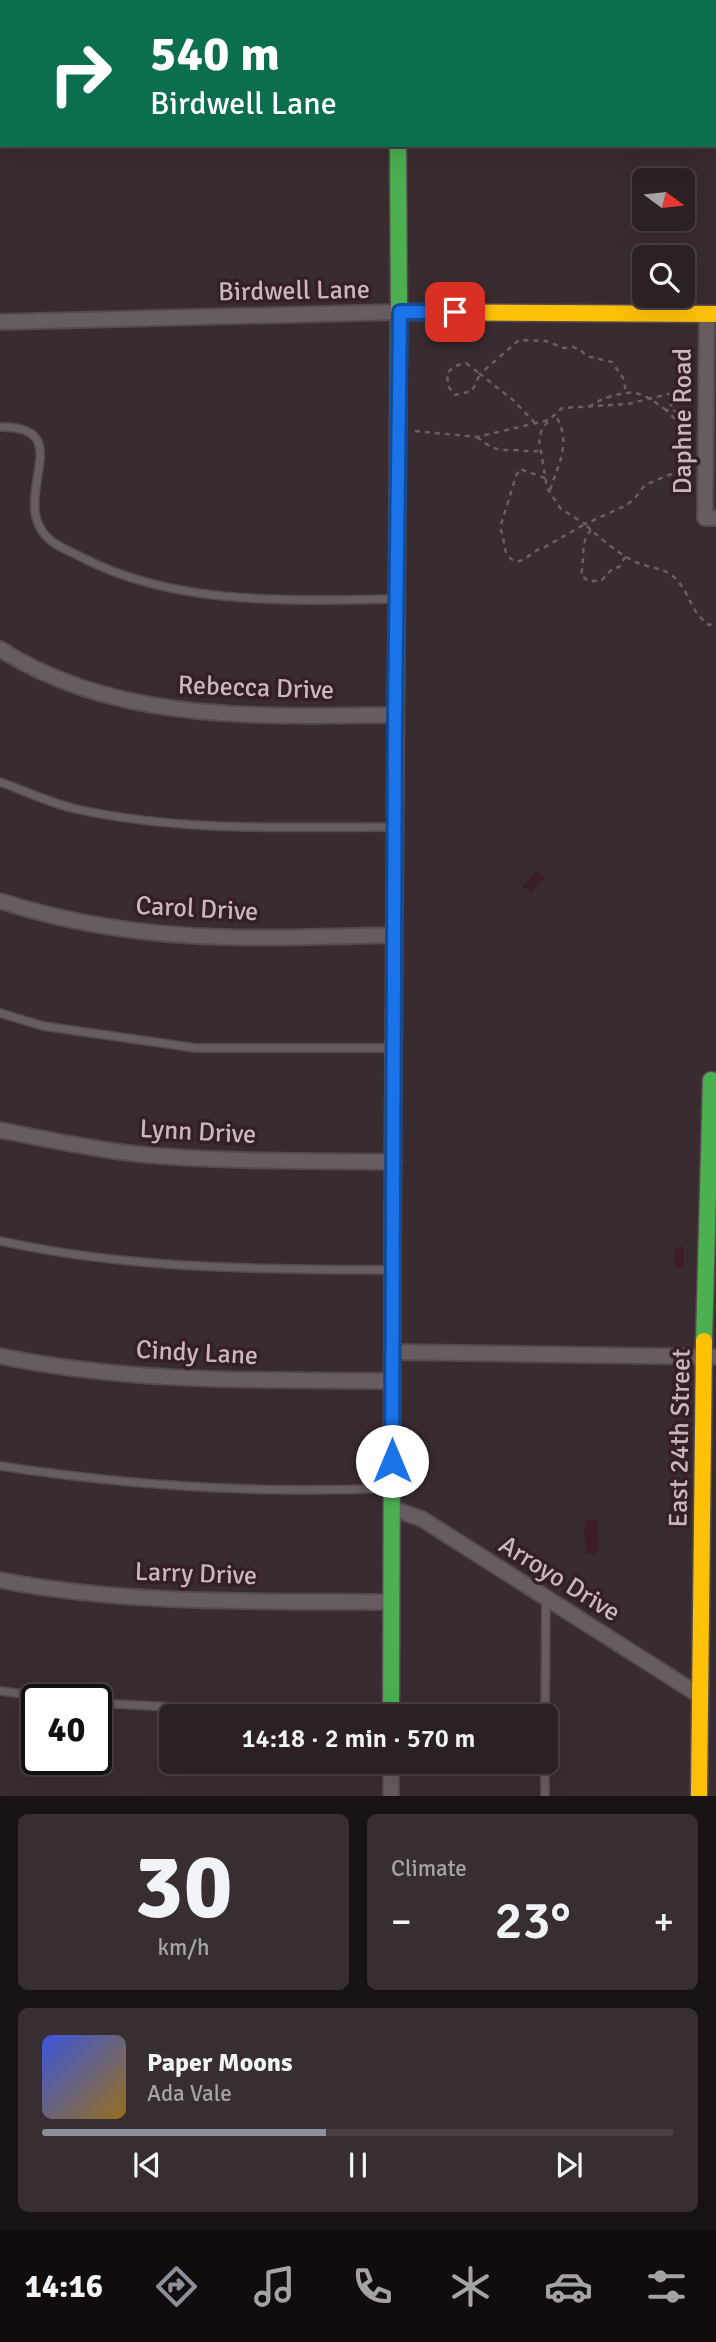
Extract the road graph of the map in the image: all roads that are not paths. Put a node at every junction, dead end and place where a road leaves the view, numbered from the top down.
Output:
1 (398, 147) edge
2 (400, 312) junction
3 (711, 314) edge
4 (0, 322) edge
5 (0, 427) edge
6 (716, 518) edge
7 (396, 599) junction
8 (0, 649) edge
9 (395, 715) junction
10 (0, 782) edge
11 (395, 827) junction
12 (0, 901) edge
13 (395, 935) junction
14 (0, 1013) edge
15 (395, 1048) junction
16 (714, 1080) edge
17 (0, 1130) edge
18 (394, 1162) junction
19 (713, 1174) edge
20 (0, 1241) edge
21 (393, 1270) junction
22 (711, 1270) edge
23 (393, 1352) junction
24 (0, 1356) edge
25 (710, 1357) edge
26 (392, 1381) junction
27 (0, 1466) edge
28 (392, 1488) junction
29 (391, 1508) junction
30 (0, 1580) edge
31 (546, 1598) junction
32 (390, 1602) junction
33 (0, 1691) edge
34 (21, 1694) edge
35 (699, 1695) junction
36 (112, 1704) edge
37 (391, 1704) edge
38 (545, 1704) edge
39 (159, 1706) edge
40 (391, 1774) edge
41 (545, 1774) edge
42 (391, 1796) edge
43 (545, 1796) edge
44 (699, 1796) edge

1 - 2 street
2 - 3 street, Birdwell Lane
2 - 4 street, Birdwell Lane
2 - 7 street
3 - 6 street, Daphne Road
5 - 7 lane
7 - 9 street
8 - 9 street, Rebecca Drive
9 - 11 street
10 - 11 lane
11 - 13 street
12 - 13 street, Carol Drive
13 - 15 street
14 - 15 lane
15 - 18 street
16 - 19 street, East 24th Street
17 - 18 street, Lynn Drive
18 - 21 street
19 - 22 street, East 24th Street
20 - 21 lane
21 - 23 street
22 - 25 street, East 24th Street
23 - 25 street
23 - 26 street
24 - 26 street, Cindy Lane
25 - 35 street, East 24th Street
26 - 28 street
27 - 28 lane
28 - 29 street
29 - 31 street, Arroyo Drive
29 - 32 street
30 - 32 street, Larry Drive
31 - 35 street, Arroyo Drive
31 - 38 lane
32 - 37 street
33 - 34 lane
35 - 44 street, East 24th Street
36 - 39 lane
40 - 42 street
41 - 43 lane

